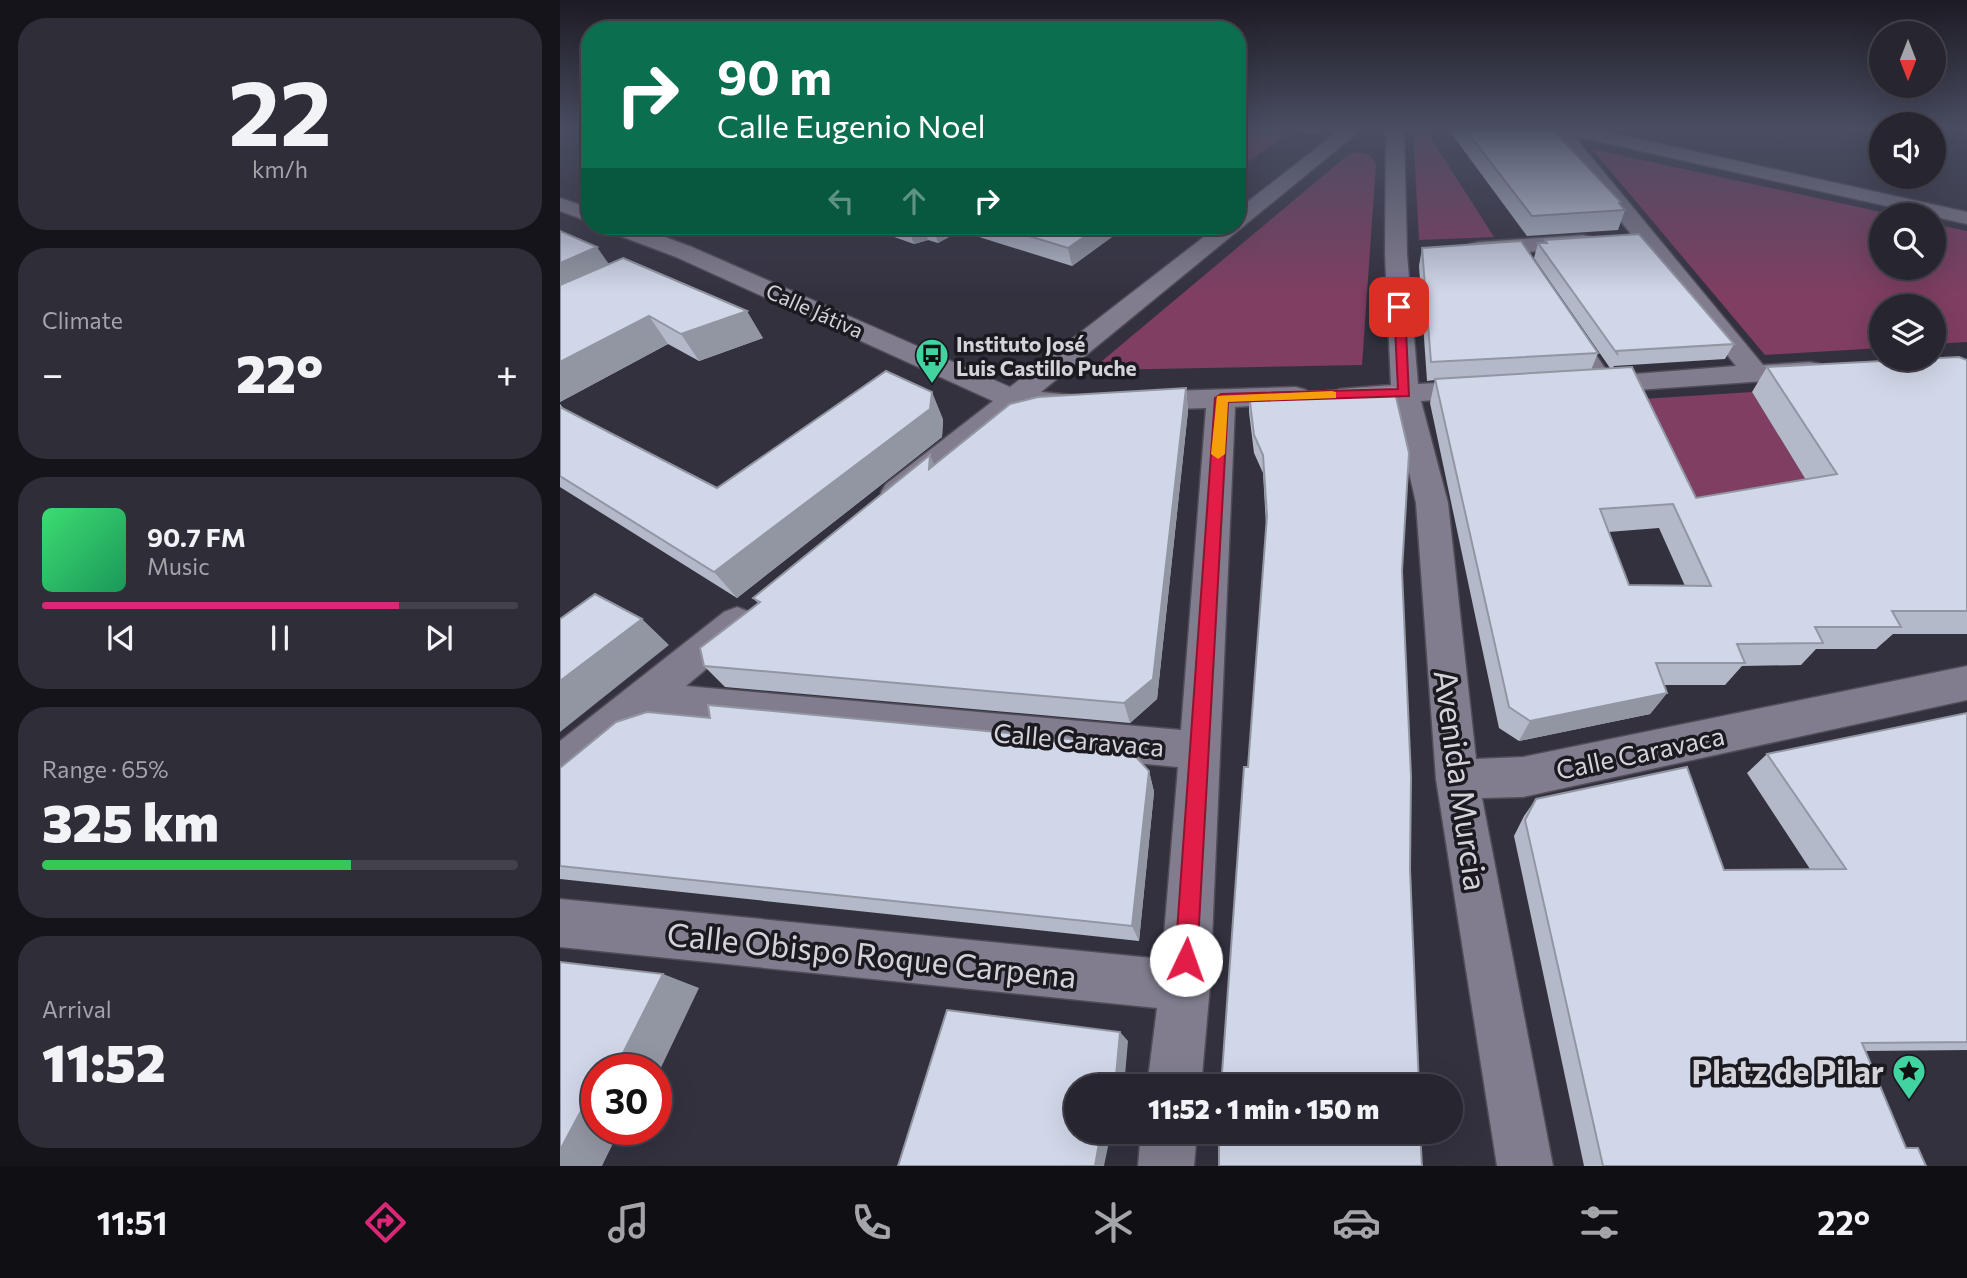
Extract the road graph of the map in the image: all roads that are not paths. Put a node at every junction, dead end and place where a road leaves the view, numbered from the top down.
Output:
1 (1285, 183) edge
2 (1395, 183) edge
3 (1602, 183) edge
4 (1809, 183) edge
5 (560, 204) edge
6 (581, 212) edge
7 (1246, 214) edge
8 (1967, 218) edge
9 (639, 235) edge
10 (1220, 235) edge
11 (1646, 238) junction
12 (1450, 250) edge
13 (684, 252) junction
14 (1423, 252) edge
15 (1396, 254) junction
16 (659, 264) dead end
17 (1570, 326) edge
18 (1835, 369) edge
19 (1756, 374) junction
20 (1608, 383) junction
21 (1567, 385) edge
22 (1498, 388) edge
23 (1405, 393) junction
24 (1221, 398) junction
25 (1012, 399) junction
26 (878, 507) edge
27 (760, 603) edge
28 (1967, 683) edge
29 (642, 699) junction
30 (1198, 750) junction
31 (560, 766) edge
32 (1457, 779) junction
33 (560, 923) edge
34 (1185, 986) junction
35 (1175, 1074) edge
36 (1168, 1144) edge
37 (1166, 1166) edge
38 (1525, 1166) edge

1 - 7 street
2 - 15 street, Avenida Murcia
3 - 11 street
4 - 8 street
5 - 6 street
9 - 13 street, Calle Játiva
10 - 25 street
11 - 12 street
11 - 19 street
13 - 16 street
13 - 25 street, Calle Játiva
14 - 15 street
15 - 23 street, Avenida Murcia
17 - 20 lane
18 - 19 street
19 - 20 street
20 - 21 street
22 - 23 street, Calle Játiva
23 - 24 street, Calle Játiva
23 - 32 street, Avenida Murcia
24 - 25 street, Calle Játiva
24 - 30 street
25 - 26 street
27 - 29 street
28 - 32 street, Calle Caravaca
29 - 30 street, Calle Caravaca
29 - 31 street
30 - 34 street
32 - 38 street, Avenida Murcia
33 - 34 street, Calle Obispo Roque Carpena
34 - 35 street
36 - 37 street

